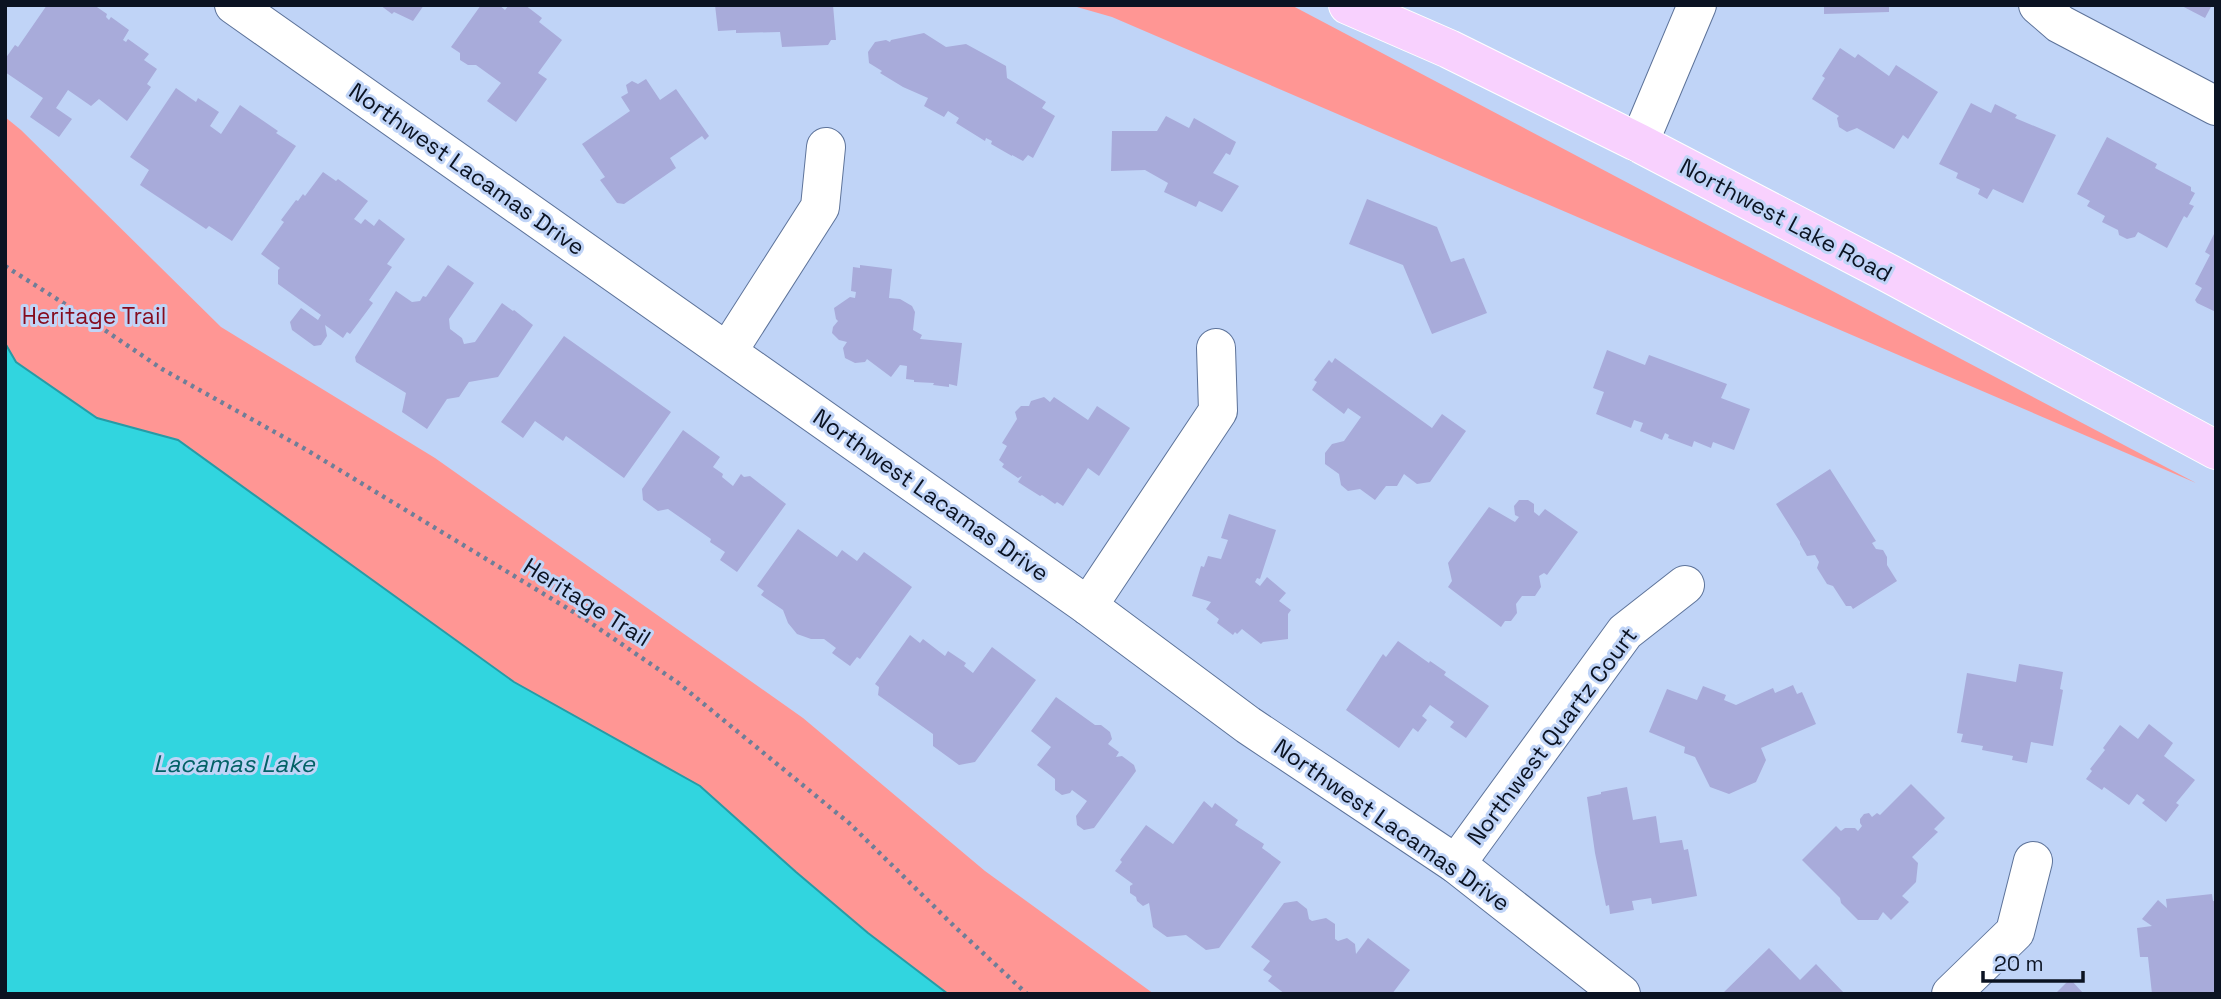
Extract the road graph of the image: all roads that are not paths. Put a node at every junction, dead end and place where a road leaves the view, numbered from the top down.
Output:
1 (234, 5) edge
2 (1348, 5) edge
3 (1697, 5) edge
4 (2038, 5) edge
5 (2216, 106) edge
6 (1639, 143) junction
7 (826, 148) dead end
8 (1216, 348) dead end
9 (728, 351) junction
10 (2216, 450) edge
11 (1685, 584) dead end
12 (1088, 606) junction
13 (2032, 861) dead end
14 (1455, 864) junction
15 (1621, 994) edge
16 (1951, 994) edge

1 - 9 street, Northwest Lacamas Drive
2 - 6 main road, Northwest Lake Road
3 - 6 street
4 - 5 street
6 - 10 main road, Northwest Lake Road
7 - 9 street
8 - 12 street
9 - 12 street, Northwest Lacamas Drive
11 - 14 street, Northwest Quartz Court
12 - 14 street, Northwest Lacamas Drive
13 - 16 street
14 - 15 street, Northwest Lacamas Drive

